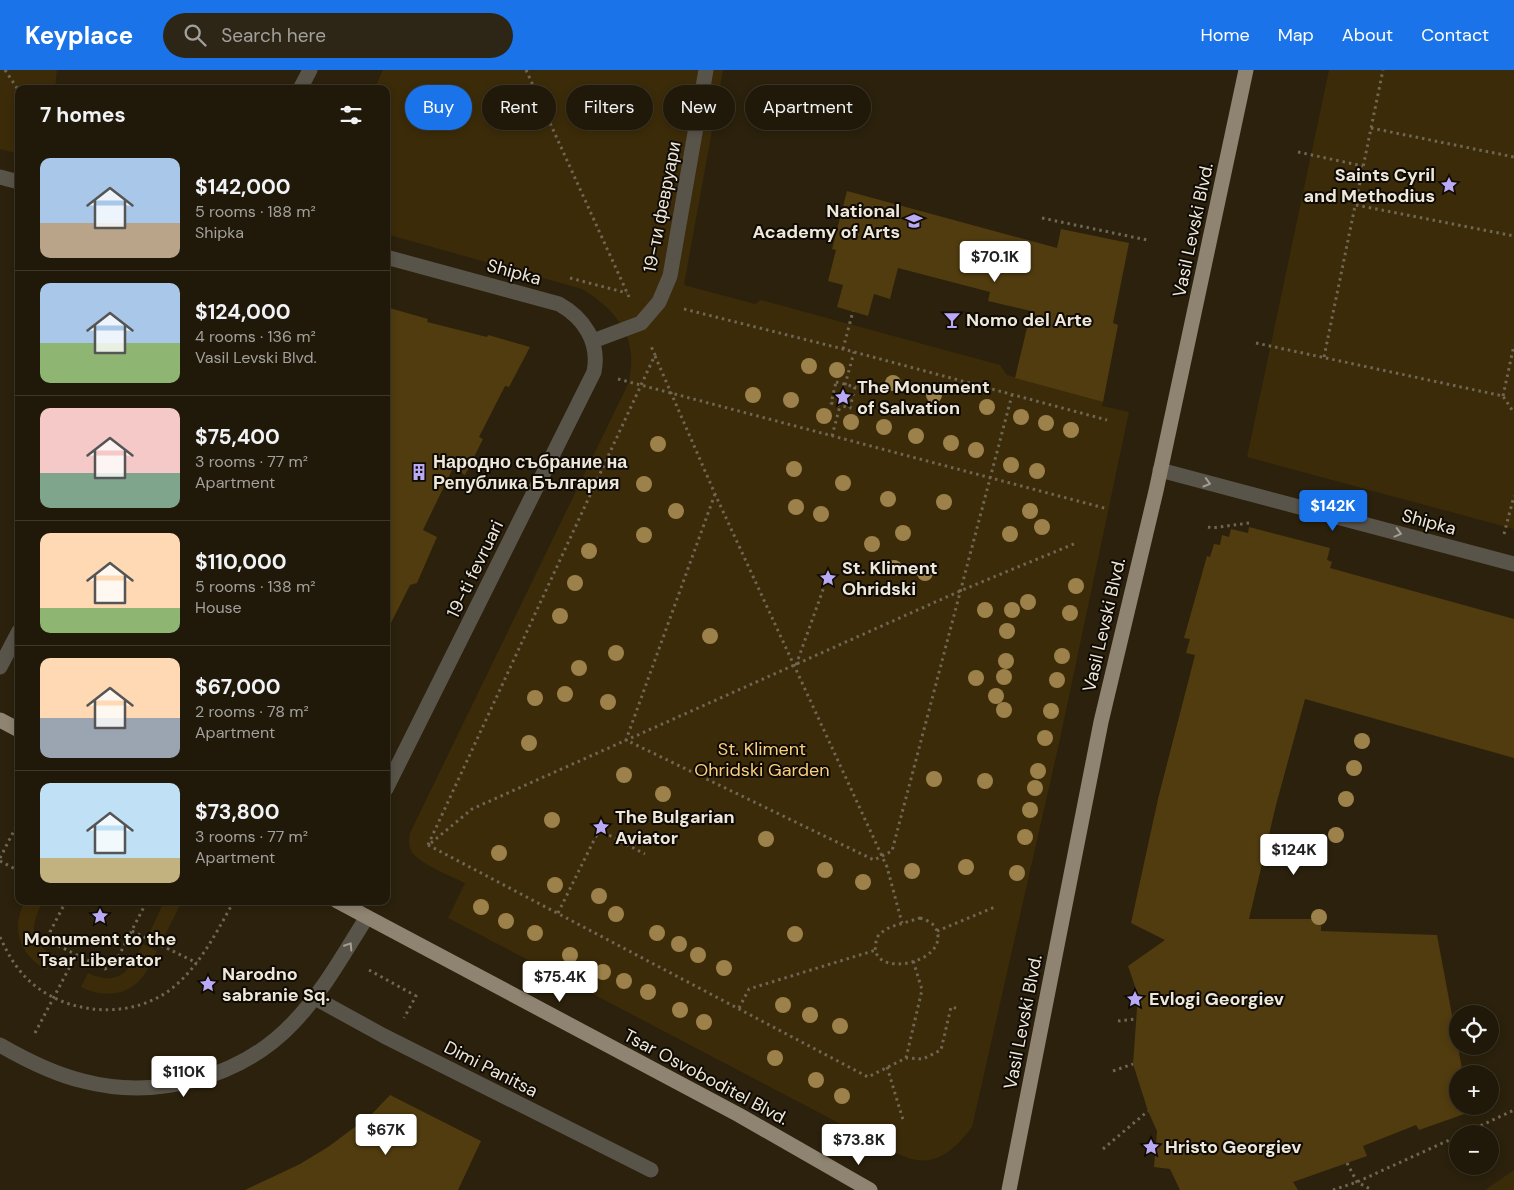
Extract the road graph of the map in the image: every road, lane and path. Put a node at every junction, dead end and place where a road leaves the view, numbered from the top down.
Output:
1 (5, 70) edge
2 (310, 70) edge
3 (526, 70) edge
4 (706, 70) edge
5 (1246, 70) edge
6 (1383, 70) edge
7 (15, 85) edge
8 (302, 85) edge
9 (1371, 128) junction
10 (1298, 152) dead end
11 (1514, 157) edge
12 (1363, 166) junction
13 (0, 178) edge
14 (15, 181) edge
15 (1356, 205) junction
16 (1042, 218) dead end
17 (1514, 236) edge
18 (1147, 240) dead end
19 (390, 257) edge
20 (569, 277) dead end
21 (627, 293) junction
22 (659, 302) junction
23 (853, 311) dead end
24 (641, 324) junction
25 (593, 341) junction
26 (1256, 343) dead end
27 (1514, 345) edge
28 (843, 349) junction
29 (854, 352) junction
30 (655, 355) junction
31 (1324, 357) junction
32 (595, 368) junction
33 (641, 385) junction
34 (846, 385) junction
35 (673, 394) junction
36 (1012, 395) junction
37 (1503, 396) junction
38 (840, 406) junction
39 (1514, 413) edge
40 (1107, 420) dead end
41 (832, 436) junction
42 (1160, 470) junction
43 (990, 477) junction
44 (715, 494) junction
45 (1514, 496) edge
46 (1108, 509) dead end
47 (1076, 543) dead end
48 (1498, 559) junction
49 (1514, 564) edge
50 (824, 586) dead end
51 (960, 591) junction
52 (15, 639) edge
53 (795, 665) junction
54 (0, 667) edge
55 (0, 720) edge
56 (15, 728) edge
57 (626, 740) junction
58 (390, 782) edge
59 (15, 829) edge
60 (428, 845) junction
61 (645, 854) dead end
62 (882, 856) junction
63 (0, 859) edge
64 (15, 868) edge
65 (64, 905) edge
66 (145, 905) edge
67 (232, 905) edge
68 (344, 905) edge
69 (995, 907) dead end
70 (558, 913) junction
71 (367, 917) junction
72 (902, 923) junction
73 (132, 931) junction
74 (937, 931) junction
75 (0, 937) edge
76 (876, 950) junction
77 (76, 955) junction
78 (913, 960) junction
79 (197, 963) junction
80 (369, 970) dead end
81 (54, 998) junction
82 (315, 998) junction
83 (740, 1008) junction
84 (960, 1008) dead end
85 (403, 1019) dead end
86 (1135, 1019) dead end
87 (1118, 1021) dead end
88 (0, 1045) edge
89 (22, 1058) junction
90 (906, 1058) junction
91 (1132, 1064) dead end
92 (887, 1067) junction
93 (1113, 1071) dead end
94 (1514, 1110) edge
95 (1148, 1111) dead end
96 (904, 1123) dead end
97 (1482, 1125) edge
98 (1449, 1140) edge
99 (1104, 1148) dead end
100 (1347, 1163) dead end
101 (651, 1170) dead end
102 (1357, 1182) junction
103 (870, 1190) edge
104 (1009, 1190) edge
105 (1334, 1190) edge
106 (1372, 1190) edge

1 - 7 path
2 - 8 street
3 - 21 path
4 - 22 street, 19-ти февруари
5 - 42 main road, Vasil Levski Blvd.
6 - 9 path
9 - 11 path
9 - 12 path
10 - 12 path
12 - 15 path
13 - 14 street
15 - 17 path
15 - 31 path
16 - 18 path
19 - 25 street, Shipka
20 - 21 path
21 - 22 path
21 - 24 path
22 - 24 street, 19-ти февруари
22 - 28 path
23 - 28 path
24 - 25 street
24 - 30 path
25 - 32 street, Shipka
26 - 31 path
27 - 37 path
28 - 29 path
29 - 34 path
29 - 36 path
30 - 33 path
30 - 35 path
31 - 37 path
32 - 33 path
32 - 58 street, 19-ti fevruari
33 - 35 path
33 - 60 path
34 - 38 path
34 - 38 path
35 - 41 path
35 - 44 path
36 - 40 path
36 - 43 path
37 - 39 path
38 - 41 path
41 - 43 path
42 -> 48 street, Shipka
42 - 104 main road, Vasil Levski Blvd.
43 - 46 path
43 - 51 path
44 - 53 path
44 - 57 path
45 - 48 path
47 - 51 path
48 - 49 street, Shipka
50 - 53 path
51 - 53 path
51 - 62 path
52 - 54 street
53 - 57 path
53 - 62 path
55 - 56 main road
57 - 60 path
57 - 62 path
59 - 63 path
60 - 70 path
61 - 70 path
62 - 72 path
63 - 64 path
65 - 77 path
66 - 73 path
67 - 79 path
68 - 71 main road, Tsar Osvoboditel Blvd.
69 - 74 path
70 - 83 path
82 -> 71 street
71 - 103 main road, Tsar Osvoboditel Blvd.
72 - 74 path
72 - 76 path
73 - 77 path
73 - 79 path
74 - 78 path
75 - 81 path
76 - 78 path
76 - 83 path
77 - 81 path
78 - 90 path
79 - 81 path
80 - 85 path
81 - 89 path
82 - 89 street
82 - 101 street, Dimi Panitsa
83 - 92 path
84 - 90 path
86 - 87 path
88 - 89 street
90 - 92 path
91 - 93 path
92 - 96 path
94 - 97 path
95 - 99 path
98 - 102 path
100 - 102 path
102 - 105 path
102 - 106 path

